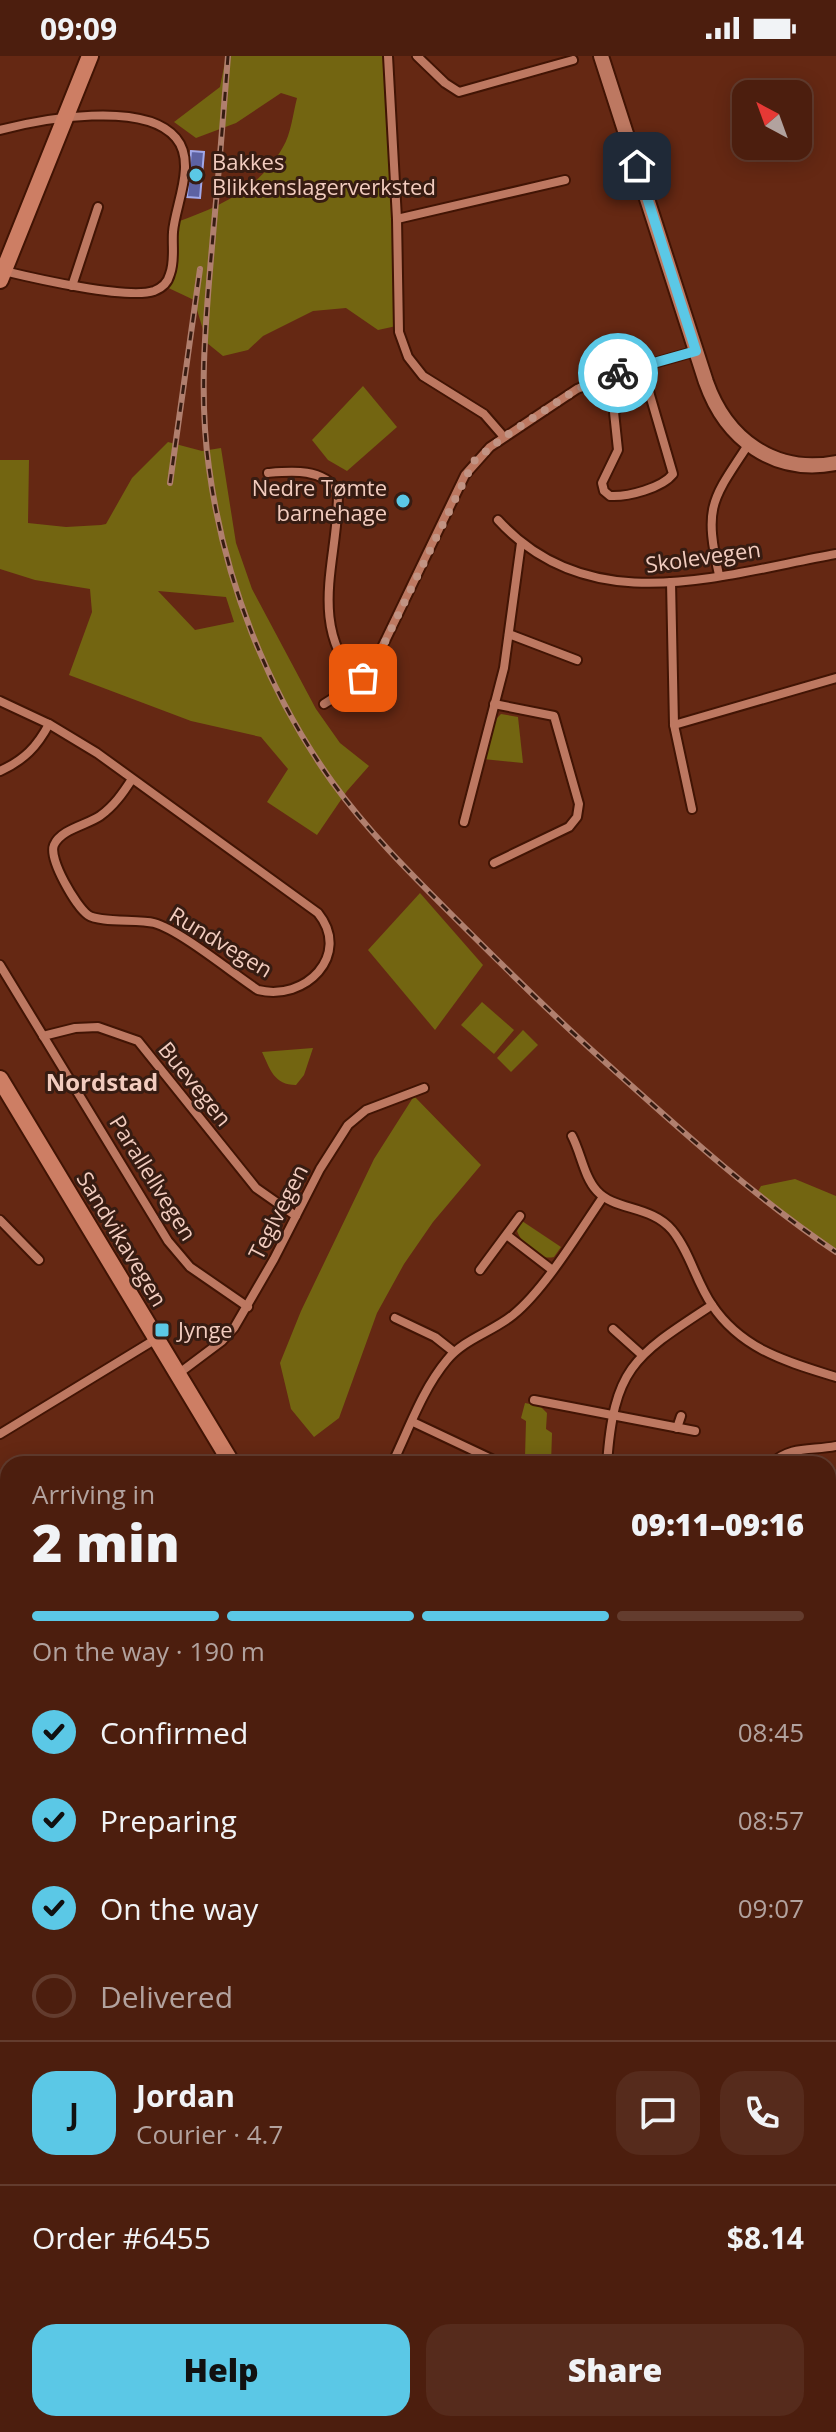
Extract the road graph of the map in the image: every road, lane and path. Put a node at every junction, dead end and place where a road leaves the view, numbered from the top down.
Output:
1 (90, 56) edge
2 (388, 56) edge
3 (417, 56) edge
4 (601, 56) edge
5 (573, 60) dead end
6 (66, 118) junction
7 (0, 130) edge
8 (565, 180) dead end
9 (98, 207) dead end
10 (397, 219) junction
11 (2, 276) edge
12 (72, 286) junction
13 (696, 351) junction
14 (643, 366) junction
15 (650, 395) junction
16 (504, 437) junction
17 (748, 445) junction
18 (836, 463) edge
19 (268, 473) dead end
20 (498, 520) dead end
21 (521, 543) junction
22 (836, 554) edge
23 (719, 575) junction
24 (671, 582) junction
25 (509, 634) junction
26 (577, 660) dead end
27 (836, 678) edge
28 (358, 682) junction
29 (0, 701) edge
30 (324, 704) dead end
31 (494, 704) junction
32 (49, 724) junction
33 (674, 725) junction
34 (0, 771) edge
35 (132, 779) junction
36 (692, 809) dead end
37 (464, 822) dead end
38 (494, 863) dead end
39 (0, 965) edge
40 (43, 1036) junction
41 (0, 1079) edge
42 (424, 1088) dead end
43 (572, 1136) dead end
44 (603, 1197) junction
45 (296, 1216) junction
46 (520, 1216) dead end
47 (0, 1220) edge
48 (508, 1236) junction
49 (39, 1260) dead end
50 (551, 1269) junction
51 (480, 1270) dead end
52 (712, 1305) junction
53 (248, 1307) junction
54 (395, 1318) dead end
55 (613, 1329) dead end
56 (156, 1339) junction
57 (454, 1352) junction
58 (642, 1355) junction
59 (178, 1374) junction
60 (836, 1377) edge
61 (534, 1400) dead end
62 (611, 1416) junction
63 (681, 1416) dead end
64 (413, 1422) junction
65 (677, 1428) junction
66 (695, 1431) dead end
67 (0, 1434) edge
68 (836, 1446) edge
69 (227, 1456) edge
70 (396, 1456) edge
71 (485, 1456) edge
72 (608, 1456) edge
73 (782, 1456) edge

1 - 6 main road
2 - 10 street
3 - 5 street
4 - 13 street
6 - 7 street
6 - 11 main road
6 - 12 street
8 - 10 street
9 - 12 street
10 - 16 street
11 - 12 street
13 - 14 street
13 - 17 street
14 - 15 street
14 - 16 street
15 - 15 street
16 - 28 street
17 - 18 street
17 - 23 street
19 - 28 street
20 - 21 street, Skolevegen
21 - 24 street, Skolevegen
21 - 25 street
22 - 23 street, Skolevegen
23 - 24 street, Skolevegen
24 - 33 street
25 - 26 street
25 - 31 street
27 - 33 street
28 - 30 street
29 - 32 street, Rundvegen
31 - 37 street
31 - 38 street
32 - 34 street
32 - 35 street, Rundvegen
33 - 36 street
35 - 35 street, Rundvegen
39 - 40 street, Parallellvegen
40 - 45 street, Buevegen
40 - 53 street, Parallellvegen
41 - 56 main road, Sandvikavegen
42 - 45 street, Teglvegen
43 - 44 street
44 - 50 street
44 - 52 street
45 - 53 street, Teglvegen
46 - 48 street
47 - 49 street
48 - 50 street
48 - 51 street
50 - 57 street
52 - 58 street
52 - 60 street
53 - 59 street, Teglvegen
54 - 57 street
55 - 58 street
56 - 59 main road, Sandvikavegen
56 - 67 street
57 - 64 street
58 - 62 street
59 - 69 main road, Sandvikavegen
61 - 62 street
62 - 65 street
62 - 72 street
63 - 65 street
64 - 70 street
64 - 71 street
65 - 66 street
68 - 73 street

